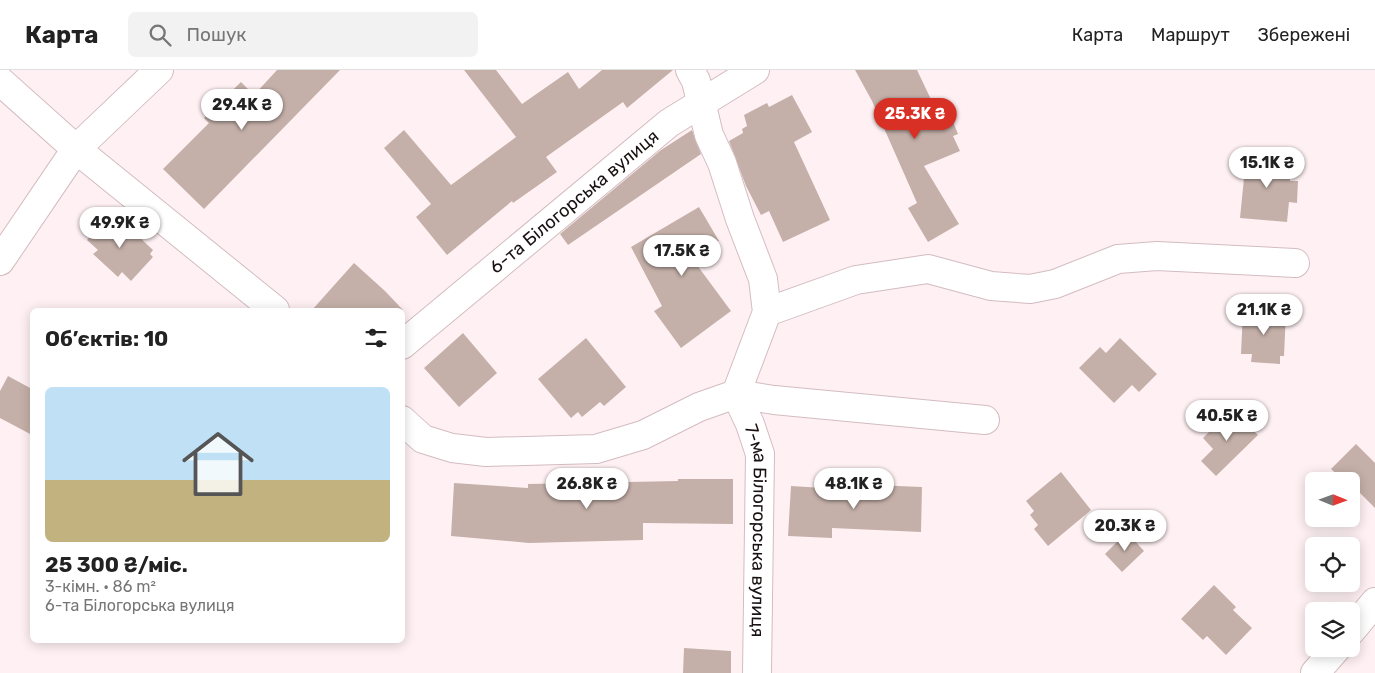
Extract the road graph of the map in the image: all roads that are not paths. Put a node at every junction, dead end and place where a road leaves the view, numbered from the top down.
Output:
1 (160, 70) edge
2 (690, 70) edge
3 (755, 70) edge
4 (0, 81) edge
5 (700, 106) junction
6 (76, 149) junction
7 (0, 261) edge
8 (1295, 263) dead end
9 (273, 308) edge
10 (767, 312) junction
11 (405, 343) edge
12 (736, 394) junction
13 (985, 420) dead end
14 (405, 423) edge
15 (1375, 602) edge
16 (1360, 620) edge
17 (1329, 657) edge
18 (758, 673) edge
19 (1315, 673) edge

1 - 6 street
2 - 5 street
3 - 5 street, 6-та Білогорська вулиця
4 - 6 street
5 - 10 street
5 - 11 street, 6-та Білогорська вулиця
6 - 7 street
6 - 9 street
8 - 10 street
10 - 12 street
12 - 13 street
12 - 14 street
12 - 18 street, 7-ма Білогорська вулиця
15 - 16 street
17 - 19 street

